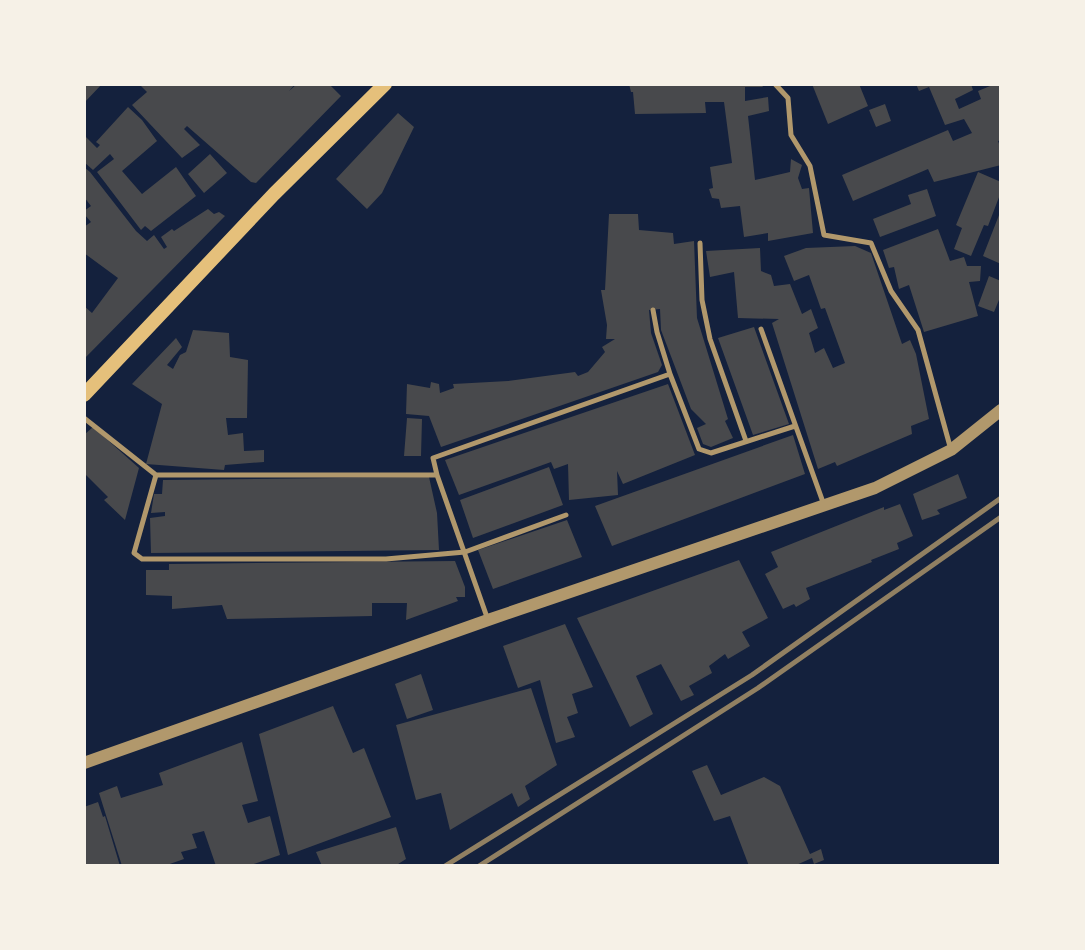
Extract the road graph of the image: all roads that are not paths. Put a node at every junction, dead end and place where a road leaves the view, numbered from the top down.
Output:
1 (385, 84) edge
2 (775, 84) edge
3 (700, 243) dead end
4 (653, 310) dead end
5 (761, 329) dead end
6 (670, 374) junction
7 (84, 395) edge
8 (1001, 410) edge
9 (84, 418) edge
10 (795, 426) junction
11 (746, 441) junction
12 (951, 450) junction
13 (156, 475) junction
14 (437, 475) junction
15 (824, 505) junction
16 (566, 515) dead end
17 (465, 552) junction
18 (488, 620) junction
19 (84, 763) edge

1 - 7 main road
2 - 12 lane
3 - 11 lane
4 - 6 lane
5 - 10 lane
6 - 11 lane
6 - 14 lane
8 - 12 street
9 - 13 lane
10 - 11 lane
10 - 15 lane
12 - 15 street
13 - 14 lane
13 - 17 lane
14 - 17 lane
15 - 18 street
16 - 17 lane
17 - 18 lane
18 - 19 street

